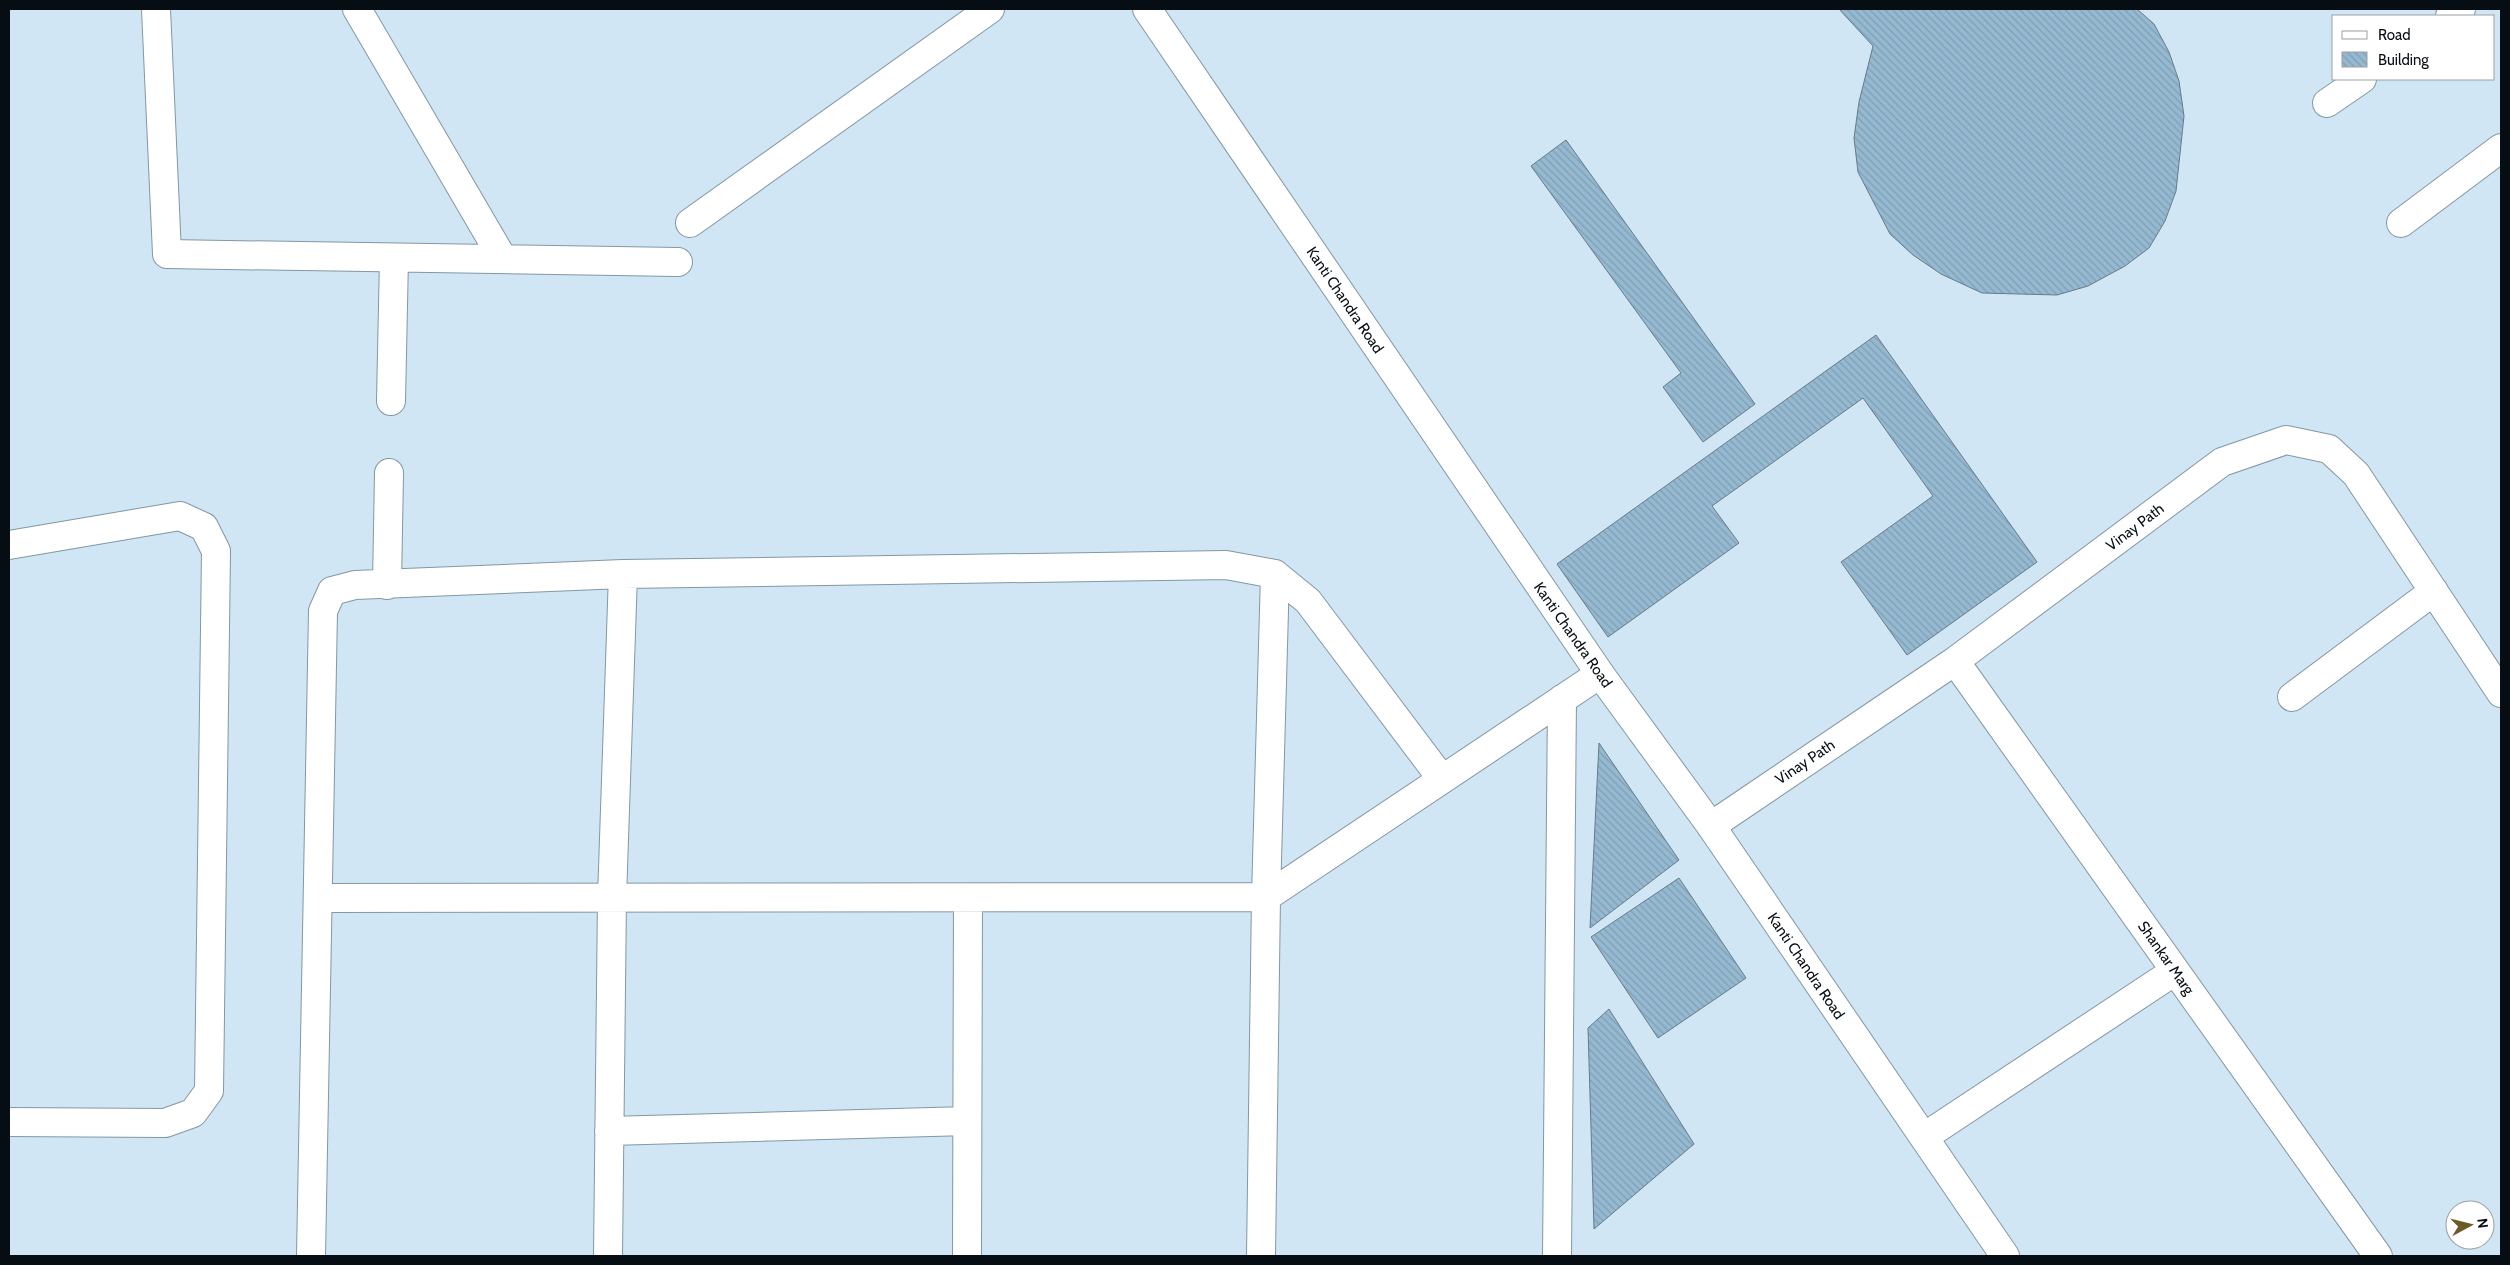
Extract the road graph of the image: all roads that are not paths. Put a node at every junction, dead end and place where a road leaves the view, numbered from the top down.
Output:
1 (156, 9) edge
2 (357, 9) edge
3 (990, 9) edge
4 (1147, 9) edge
5 (2361, 80) edge
6 (2328, 103) dead end
7 (2497, 160) edge
8 (690, 223) dead end
9 (2401, 223) dead end
10 (394, 258) junction
11 (503, 259) junction
12 (678, 262) dead end
13 (391, 401) dead end
14 (389, 474) dead end
15 (9, 545) edge
16 (623, 574) junction
17 (1275, 574) junction
18 (387, 585) junction
19 (2434, 592) junction
20 (1955, 661) junction
21 (1600, 674) junction
22 (2501, 693) edge
23 (2292, 697) dead end
24 (1562, 699) junction
25 (1442, 779) junction
26 (1710, 826) junction
27 (1266, 897) junction
28 (318, 898) junction
29 (612, 898) junction
30 (968, 898) junction
31 (2175, 971) junction
32 (968, 1121) junction
33 (9, 1122) edge
34 (609, 1131) junction
35 (1924, 1137) junction
36 (311, 1256) edge
37 (608, 1256) edge
38 (968, 1256) edge
39 (1261, 1256) edge
40 (1557, 1256) edge
41 (2005, 1256) edge
42 (2378, 1256) edge

1 - 10 street
2 - 11 street
3 - 8 street
4 - 21 street, Kanti Chandra Road
5 - 6 street
7 - 9 street
10 - 11 street
10 - 13 street
11 - 12 street
14 - 18 street
15 - 33 street
16 - 17 street
16 - 18 street
16 - 29 street
17 - 25 street
17 - 27 street
18 - 28 street
19 - 20 street, Vinay Path
19 - 22 street, Vinay Path
19 - 23 street
20 - 26 street, Vinay Path
20 - 31 street, Shankar Marg
21 - 24 street
21 - 26 street, Kanti Chandra Road
24 - 25 street
24 - 40 street
25 - 27 street
26 - 35 street, Kanti Chandra Road
27 - 30 street
27 - 39 street
28 - 29 street
28 - 36 street
29 - 30 street
29 - 34 street
30 - 32 street
31 - 35 street
31 - 42 street, Shankar Marg
32 - 34 street
32 - 38 street
34 - 37 street
35 - 41 street, Kanti Chandra Road

